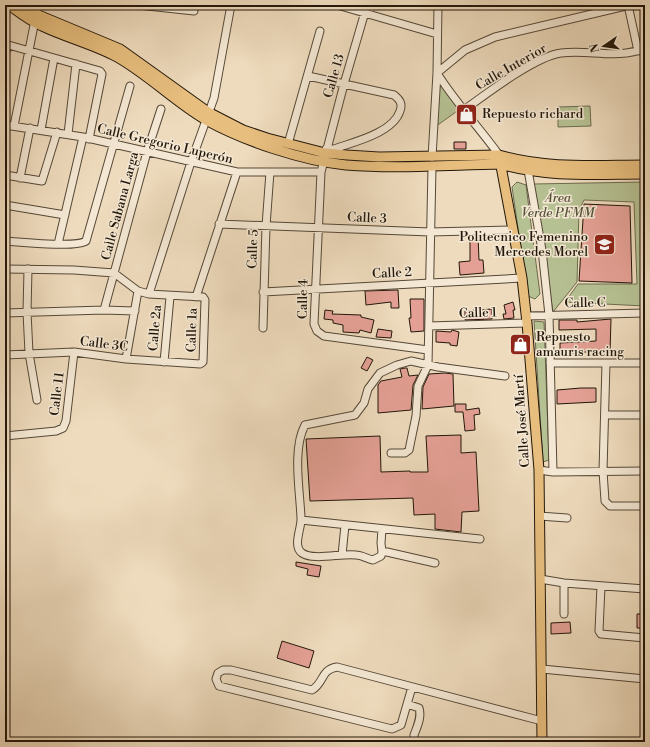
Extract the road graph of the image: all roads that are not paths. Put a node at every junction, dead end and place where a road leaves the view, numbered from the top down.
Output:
1 (9, 5) edge
2 (22, 5) edge
3 (138, 5) edge
4 (231, 5) edge
5 (337, 5) edge
6 (367, 5) edge
7 (438, 5) edge
8 (629, 5) edge
9 (194, 11) dead end
10 (36, 14) edge
11 (364, 14) junction
12 (320, 31) dead end
13 (437, 34) junction
14 (6, 45) edge
15 (642, 50) edge
16 (29, 52) junction
17 (5, 57) edge
18 (54, 58) junction
19 (76, 64) junction
20 (437, 73) junction
21 (308, 76) junction
22 (344, 84) junction
23 (130, 86) dead end
24 (161, 109) dead end
25 (464, 110) junction
26 (207, 116) junction
27 (9, 125) edge
28 (30, 128) junction
29 (42, 130) junction
30 (57, 132) junction
31 (5, 134) edge
32 (68, 134) junction
33 (86, 138) junction
34 (113, 144) junction
35 (288, 144) junction
36 (147, 152) junction
37 (325, 154) junction
38 (500, 160) junction
39 (432, 161) junction
40 (191, 162) junction
41 (645, 165) edge
42 (528, 170) junction
43 (237, 172) junction
44 (270, 172) junction
45 (321, 172) junction
46 (645, 174) edge
47 (5, 175) edge
48 (20, 178) junction
49 (5, 205) edge
50 (65, 215) junction
51 (219, 224) junction
52 (266, 226) junction
53 (318, 228) junction
54 (513, 230) junction
55 (430, 232) junction
56 (5, 242) edge
57 (58, 244) junction
58 (5, 269) edge
59 (28, 269) junction
60 (114, 273) junction
61 (522, 278) junction
62 (430, 283) junction
63 (314, 289) junction
64 (138, 291) junction
65 (263, 292) junction
66 (150, 294) junction
67 (170, 297) junction
68 (199, 297) junction
69 (104, 310) junction
70 (135, 311) junction
71 (27, 312) junction
72 (5, 313) edge
73 (645, 313) edge
74 (549, 316) junction
75 (527, 320) junction
76 (429, 326) junction
77 (263, 328) dead end
78 (428, 350) junction
79 (74, 352) junction
80 (29, 353) junction
81 (5, 355) edge
82 (126, 359) junction
83 (164, 362) junction
84 (550, 363) junction
85 (606, 363) junction
86 (645, 363) edge
87 (200, 365) joint
88 (428, 365) junction
89 (504, 376) dead end
90 (37, 400) dead end
91 (604, 414) junction
92 (645, 415) edge
93 (5, 436) edge
94 (391, 453) dead end
95 (539, 470) junction
96 (603, 471) junction
97 (645, 471) edge
98 (553, 472) junction
99 (640, 506) dead end
100 (539, 516) junction
101 (567, 518) dead end
102 (302, 520) junction
103 (345, 525) junction
104 (382, 529) junction
105 (480, 539) dead end
106 (382, 552) junction
107 (342, 555) junction
108 (436, 563) dead end
109 (540, 578) junction
110 (564, 583) junction
111 (601, 586) junction
112 (645, 589) edge
113 (564, 614) dead end
114 (645, 638) edge
115 (542, 670) junction
116 (645, 679) edge
117 (412, 687) junction
118 (407, 704) junction
119 (542, 721) junction
120 (414, 735) dead end
121 (542, 742) edge

1 - 10 main road
2 - 10 main road
3 - 9 street
4 - 26 street
5 - 11 street
6 - 11 street, Calle 13
7 - 13 street
8 - 15 street
8 - 20 street
10 - 16 street
10 - 26 main road
11 - 13 street
11 - 22 street, Calle 13
12 - 21 street
13 - 20 street
14 - 16 street
14 - 17 street
15 - 25 street, Calle Interior
16 - 18 street
16 - 27 street
18 - 19 street
18 - 29 street
19 - 32 street
19 - 33 street
20 - 25 street, Calle José Martí
20 - 39 street
21 - 22 street
21 - 35 street
22 - 37 street, Calle 13
22 - 37 street
23 - 34 street
24 - 36 street, Calle Sabana Larga
25 - 38 street, Calle José Martí
26 - 35 main road
26 - 37 main road
26 - 40 street
27 - 28 street, Calle Gregorio Luperón
27 - 31 street
28 - 29 street, Calle Gregorio Luperón
28 - 48 street
29 - 30 street, Calle Gregorio Luperón
30 - 32 street, Calle Gregorio Luperón
30 - 48 street
32 - 33 street, Calle Gregorio Luperón
33 - 34 street, Calle Gregorio Luperón
33 - 50 street
34 - 36 street, Calle Gregorio Luperón
34 - 57 street
35 - 37 main road
36 - 40 street, Calle Gregorio Luperón
36 - 60 street, Calle Sabana Larga
37 - 39 main road
37 - 45 street, Calle 4
38 - 39 main road
38 - 41 main road
38 - 42 main road
38 - 54 main road, Calle José Martí
39 - 55 street
40 - 43 street, Calle Gregorio Luperón
40 - 66 street
42 - 46 main road
42 - 74 street
43 - 44 street, Calle Gregorio Luperón
43 - 51 street
44 - 45 street, Calle Gregorio Luperón
44 - 52 street, Calle 5
45 - 53 street, Calle 4
47 - 48 street
49 - 50 street
50 - 57 street
51 - 52 street, Calle 3
51 - 68 street
52 - 53 street, Calle 3
52 - 65 street, Calle 5
53 - 55 street, Calle 3
53 - 63 street, Calle 4
54 - 55 street, Calle 3
54 - 61 main road, Calle José Martí
55 - 62 street
56 - 57 street
58 - 59 street
59 - 60 street
59 - 71 street
60 - 64 street
60 - 69 street, Calle Sabana Larga
61 - 62 street, Calle 2
61 - 75 main road, Calle José Martí
62 - 63 street, Calle 2
62 - 76 street
63 - 65 street, Calle 2
63 - 78 street, Calle 4
64 - 66 street
64 - 70 street
65 - 77 street, Calle 5
66 - 67 street
67 - 68 street
67 - 83 street, Calle 2a
68 - 87 street, Calle 1a
69 - 70 street
69 - 71 street
70 - 82 street
71 - 72 street
71 - 80 street
73 - 74 street, Calle C
74 - 75 street, Calle C
74 - 84 street
75 - 76 street, Calle 1
75 - 95 main road, Calle José Martí
76 - 78 street
78 - 88 street
79 - 80 street, Calle 3C
79 - 82 street, Calle 3C
79 - 93 street, Calle 11
80 - 81 street, Calle 3C
80 - 90 street
82 - 83 street, Calle 3C
83 - 87 street, Calle 3C
84 - 85 street
84 - 98 street
85 - 86 street
85 - 91 street
88 - 89 street
88 - 94 street
88 - 102 street
91 - 92 street
91 - 96 street
95 - 98 street
95 - 100 main road, Calle José Martí
96 - 97 street
96 - 98 street
96 - 99 street
100 - 101 street
100 - 109 main road, Calle José Martí
102 - 103 street
102 - 107 street
103 - 104 street
103 - 107 street
104 - 105 street
104 - 106 street
106 - 107 street
106 - 108 street
109 - 110 street
109 - 115 main road, Calle José Martí
110 - 111 street
110 - 113 street
111 - 112 street
111 - 114 street
115 - 116 street
115 - 119 main road, Calle José Martí
117 - 118 street
117 - 118 street
117 - 119 street
118 - 120 street
119 - 121 main road, Calle José Martí

